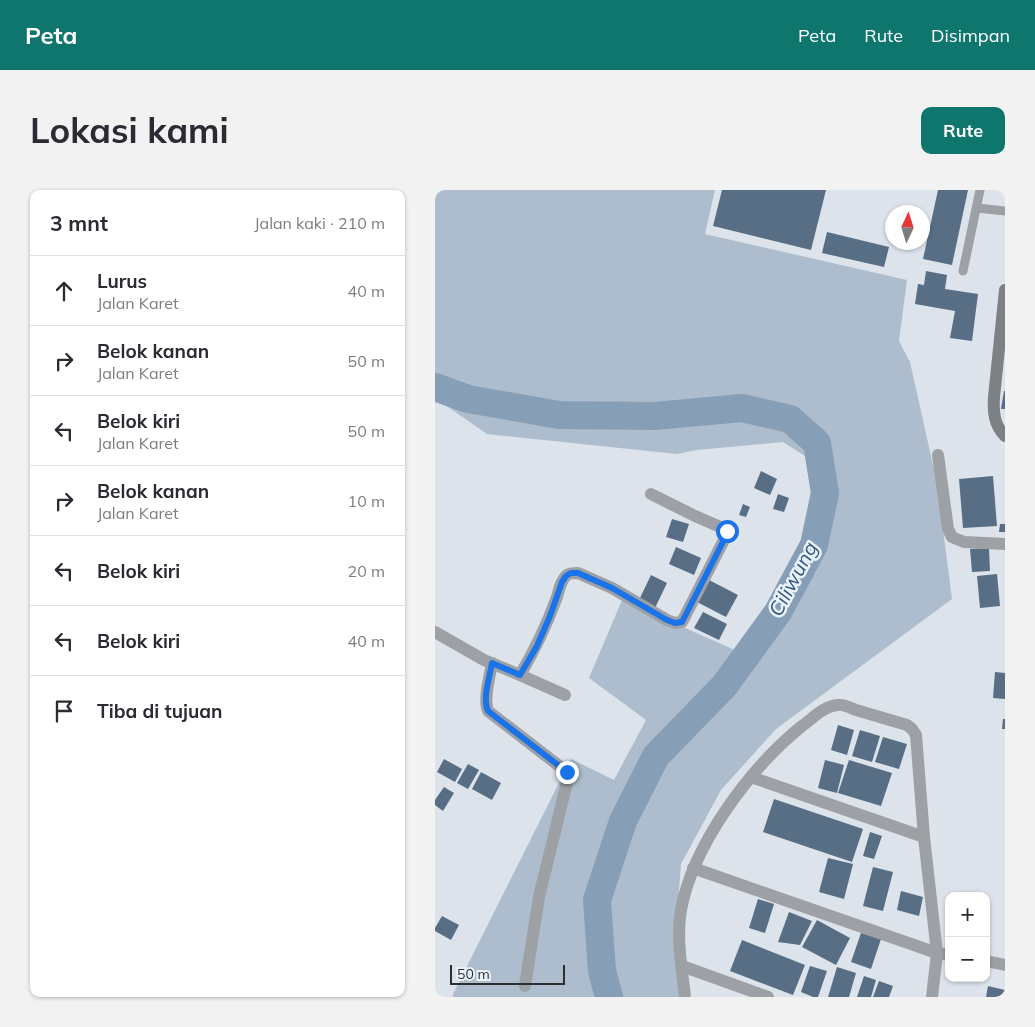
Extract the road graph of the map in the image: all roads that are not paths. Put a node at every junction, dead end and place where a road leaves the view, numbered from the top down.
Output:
1 (980, 190) edge
2 (977, 208) junction
3 (1005, 211) edge
4 (963, 271) dead end
5 (1005, 290) edge
6 (1005, 436) edge
7 (938, 455) dead end
8 (651, 494) dead end
9 (1005, 544) edge
10 (435, 632) edge
11 (492, 663) junction
12 (520, 675) junction
13 (565, 696) dead end
14 (751, 777) junction
15 (924, 837) junction
16 (693, 868) junction
17 (943, 954) edge
18 (990, 962) edge
19 (1005, 965) edge
20 (682, 966) junction
21 (525, 986) dead end
22 (685, 997) edge
23 (769, 997) edge
24 (932, 997) edge

1 - 2 lane
2 - 3 lane
2 - 4 lane
5 - 6 main road
7 - 9 street
8 - 12 street
10 - 11 street
11 - 12 street
11 - 21 street
12 - 13 street
14 - 15 street
14 - 15 street
14 - 16 street
15 - 17 street
16 - 17 street
16 - 20 street
17 - 24 street
18 - 19 street
20 - 22 street
20 - 23 street

